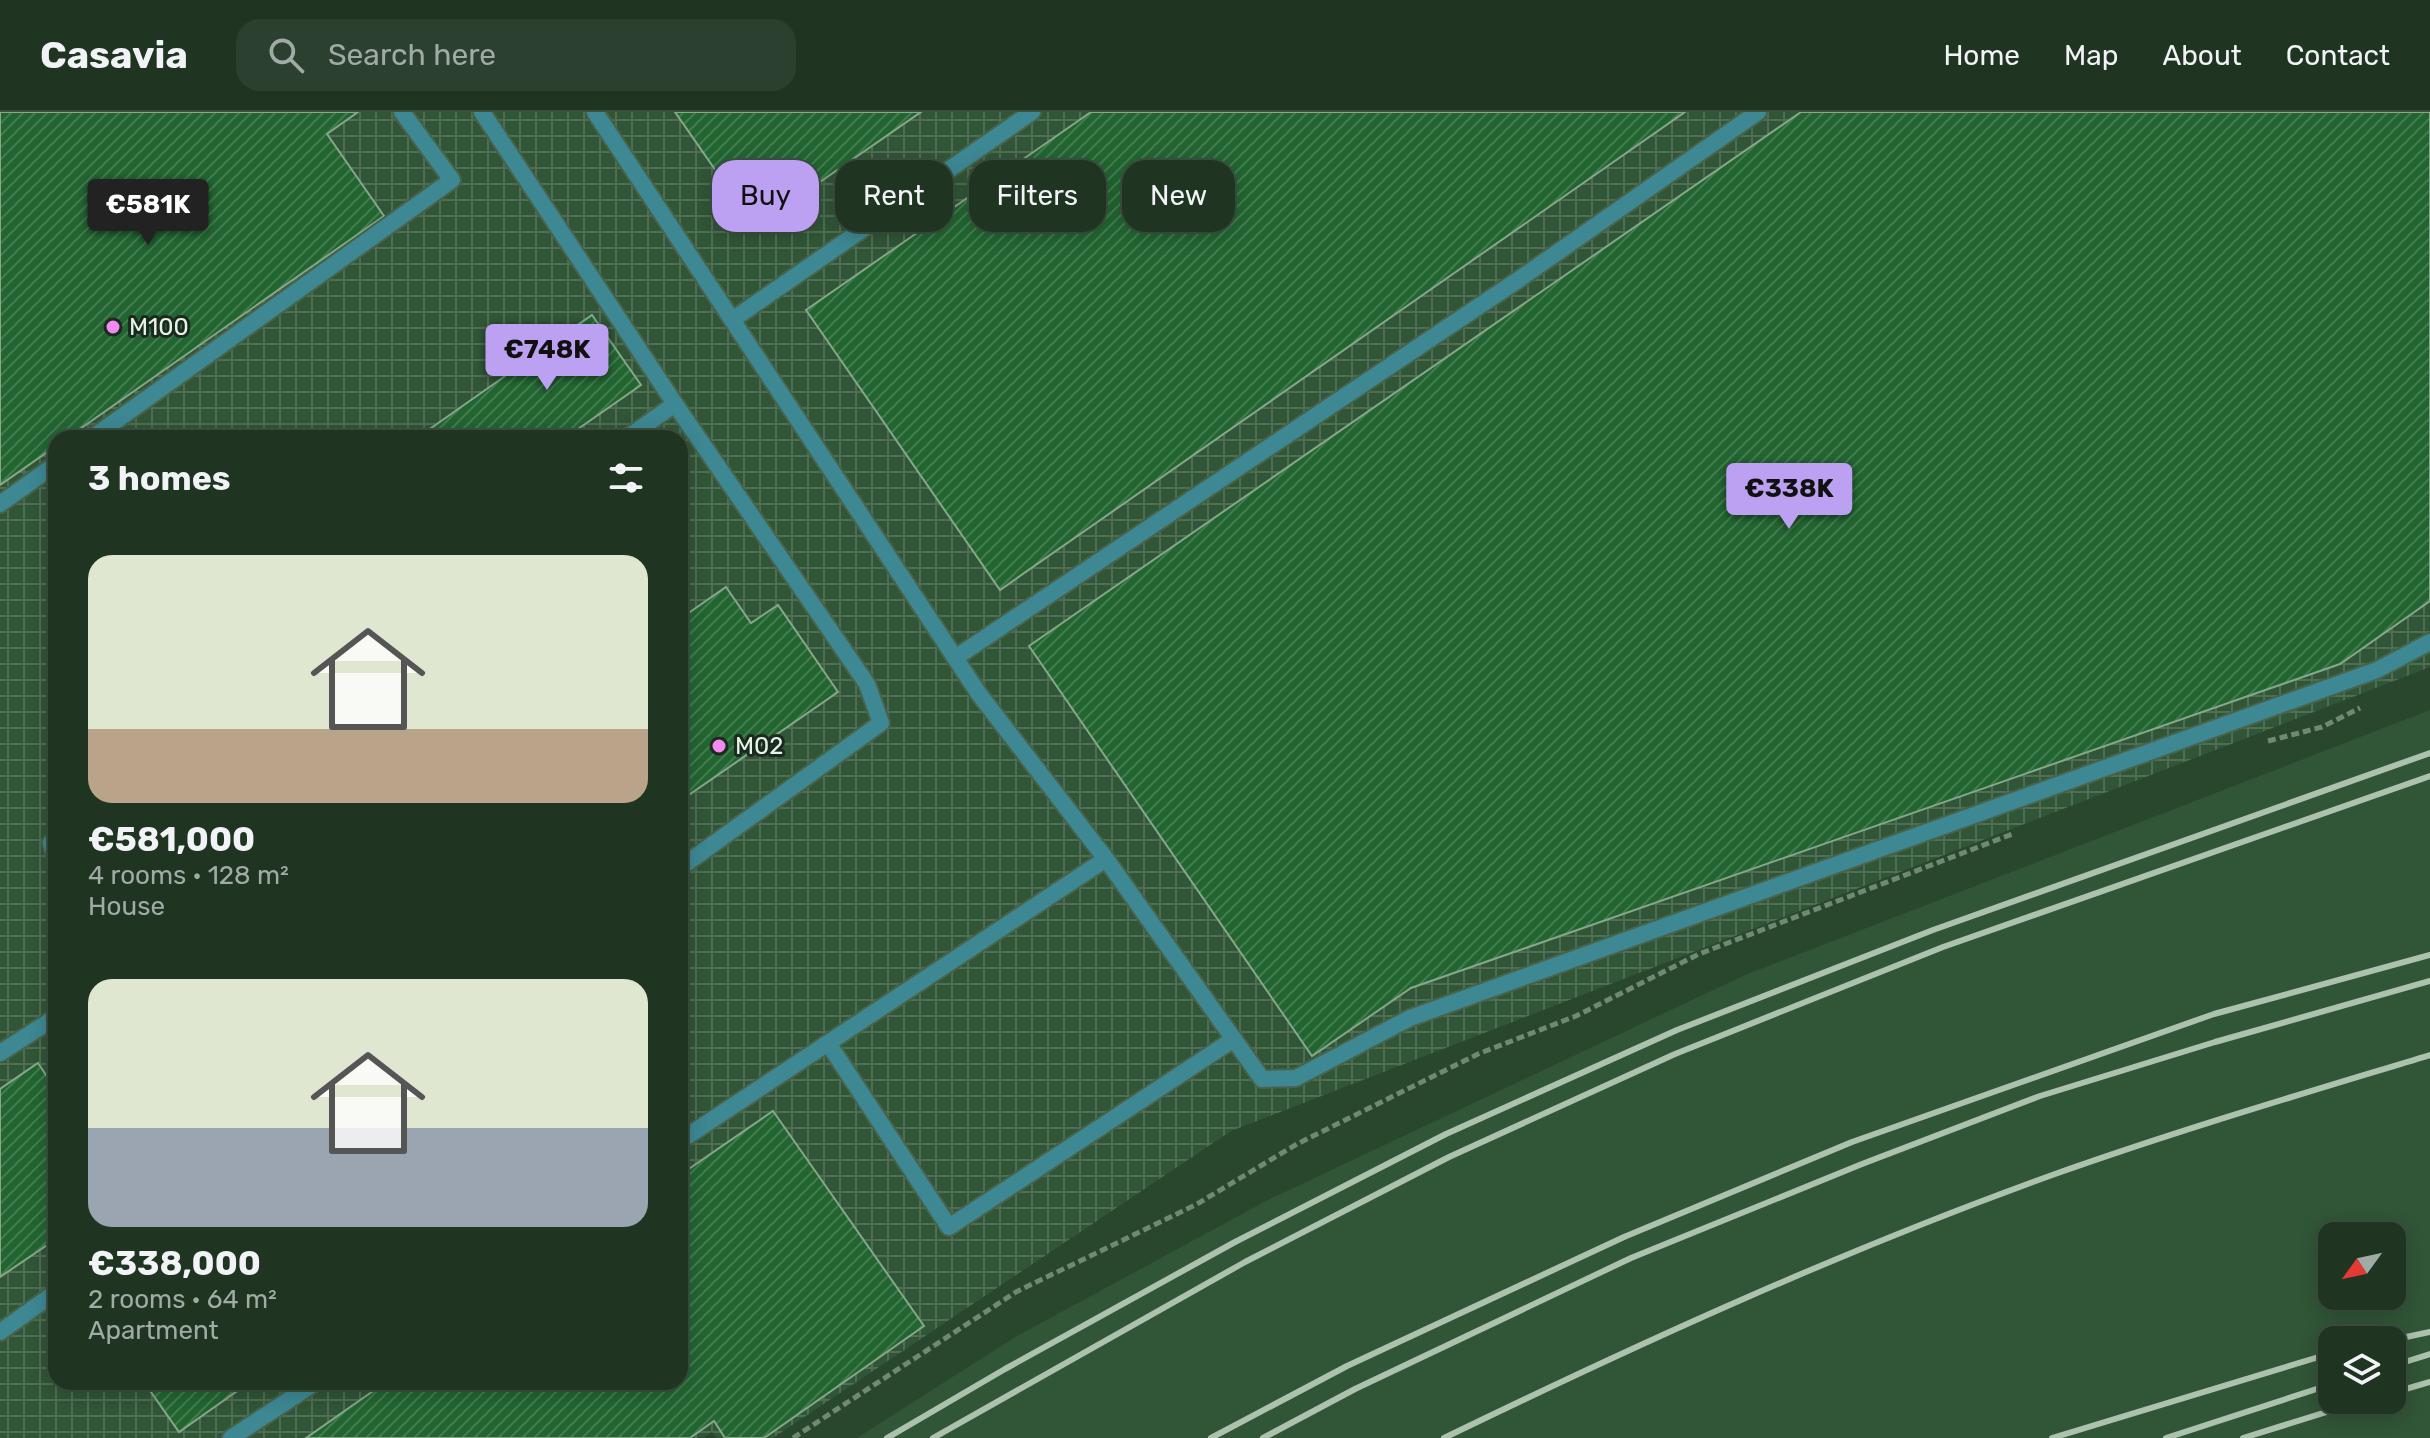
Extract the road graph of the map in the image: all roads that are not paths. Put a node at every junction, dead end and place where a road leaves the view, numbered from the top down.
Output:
1 (402, 112) edge
2 (482, 112) edge
3 (595, 112) edge
4 (1032, 112) edge
5 (1758, 112) edge
6 (732, 320) junction
7 (675, 404) junction
8 (103, 430) edge
9 (638, 430) edge
10 (48, 470) edge
11 (0, 504) edge
12 (2430, 642) edge
13 (955, 658) junction
14 (1106, 859) junction
15 (688, 862) edge
16 (48, 1022) edge
17 (1234, 1039) junction
18 (828, 1043) junction
19 (0, 1053) edge
20 (688, 1136) edge
21 (48, 1298) edge
22 (0, 1332) edge
23 (304, 1390) edge
24 (231, 1438) edge

1 - 8 lane
2 - 7 lane
3 - 6 lane
4 - 6 lane
5 - 13 lane
6 - 13 lane
7 - 9 lane
7 - 15 lane
10 - 11 lane
12 - 17 lane
13 - 14 lane
14 - 17 lane
14 - 18 lane
16 - 19 lane
17 - 18 lane
18 - 20 lane
21 - 22 lane
23 - 24 lane

